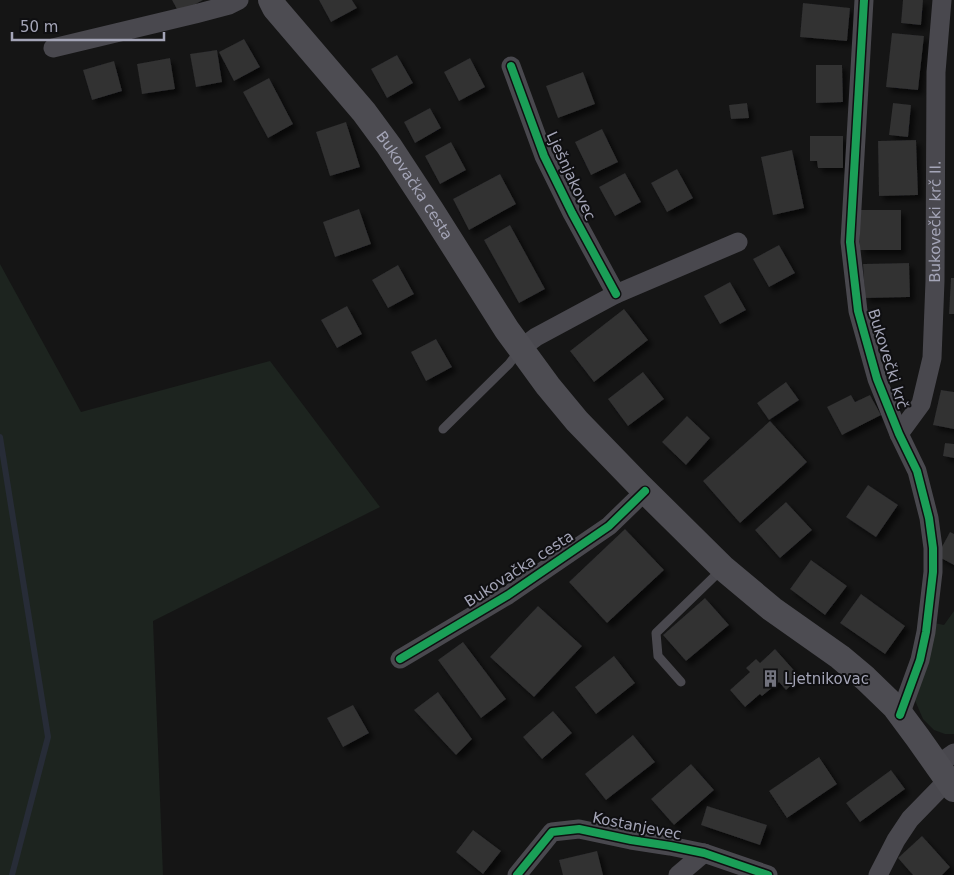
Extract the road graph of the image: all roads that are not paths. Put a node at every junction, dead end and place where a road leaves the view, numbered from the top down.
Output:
1 (239, 0) edge
2 (271, 0) edge
3 (864, 0) edge
4 (942, 0) edge
5 (53, 48) dead end
6 (511, 66) dead end
7 (738, 242) dead end
8 (616, 294) junction
9 (520, 349) junction
10 (443, 429) dead end
11 (898, 434) junction
12 (645, 491) junction
13 (723, 568) junction
14 (400, 659) dead end
15 (682, 682) dead end
16 (900, 715) junction
17 (948, 772) edge
18 (704, 853) junction
19 (517, 875) edge
20 (678, 875) edge
21 (768, 875) edge
22 (878, 875) edge

1 - 5 street
2 - 9 main road, Bukovačka cesta
3 - 11 street, Bukovečki krč
4 - 11 street, Bukovečki krč II.
6 - 8 street, Lješnjakovec
7 - 8 street
8 - 9 street
9 - 10 lane
9 - 12 main road, Bukovačka cesta
11 - 16 street, Bukovečki krč
12 - 13 main road, Bukovačka cesta
12 - 14 street, Bukovačka cesta
13 - 15 lane
13 - 16 main road, Bukovačka cesta
16 - 17 main road, Bukovačka cesta
17 - 22 street
18 - 19 street, Kostanjevec
18 - 20 street
18 - 21 street, Kostanjevec

